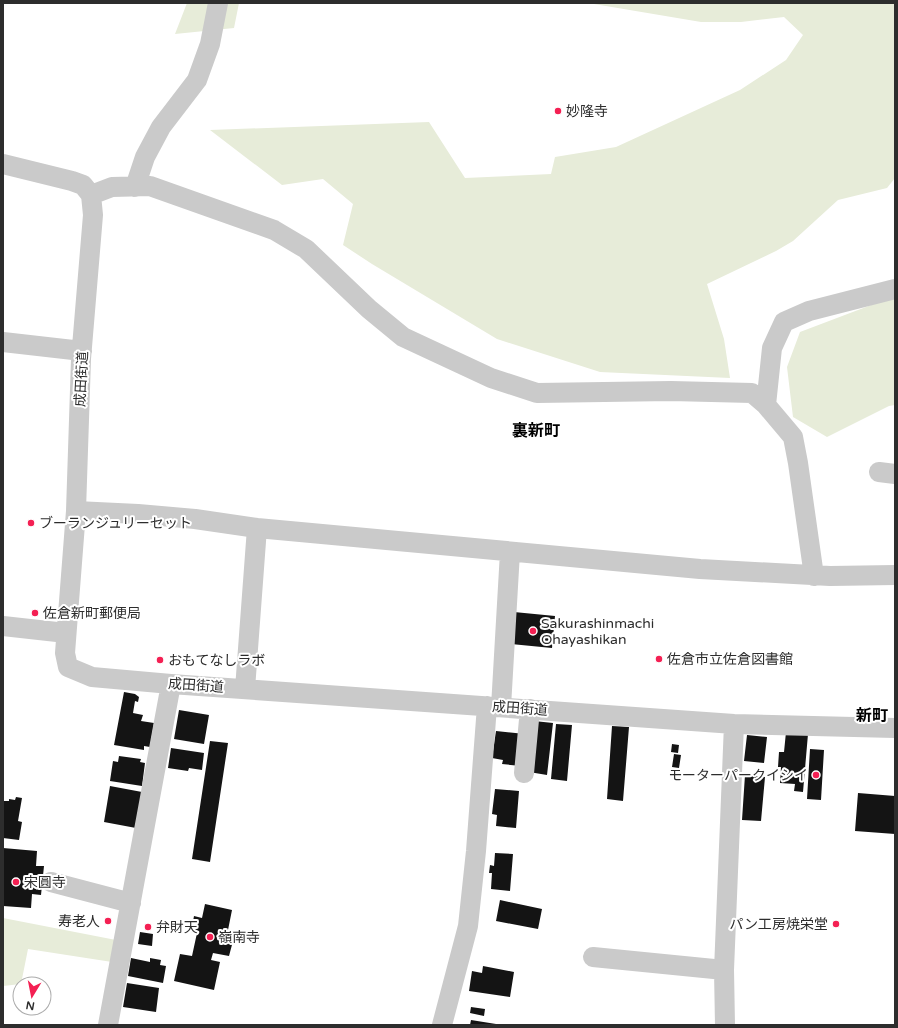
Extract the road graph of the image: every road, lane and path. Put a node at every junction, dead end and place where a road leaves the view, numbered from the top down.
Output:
1 (218, 3) edge
2 (3, 164) edge
3 (135, 187) junction
4 (91, 195) junction
5 (895, 289) edge
6 (3, 342) edge
7 (82, 351) junction
8 (766, 405) junction
9 (76, 511) junction
10 (257, 528) junction
11 (510, 552) junction
12 (895, 575) edge
13 (814, 576) junction
14 (3, 626) edge
15 (66, 633) junction
16 (171, 684) junction
17 (245, 689) junction
18 (494, 707) junction
19 (530, 709) junction
20 (734, 724) junction
21 (895, 728) edge
22 (524, 773) dead end
23 (51, 882) dead end
24 (131, 903) junction
25 (593, 957) dead end
26 (724, 970) junction
27 (108, 1025) edge
28 (442, 1025) edge
29 (725, 1025) edge

1 - 3 street
2 - 4 street
3 - 4 street
3 - 8 street
4 - 7 street, 成田街道
5 - 8 street
6 - 7 street
7 - 9 street, 成田街道
8 - 13 street
9 - 10 street
9 - 15 street, 成田街道
10 - 11 street
10 - 17 street
11 - 13 street
11 - 18 street
12 - 13 street
14 - 15 street
15 - 16 street, 成田街道
16 - 17 street, 成田街道
16 - 24 street
17 - 18 street, 成田街道
18 - 19 street, 成田街道
18 - 28 street
19 - 20 street, 成田街道
19 - 22 street
20 - 21 street, 成田街道
20 - 26 street
23 - 24 street
24 - 27 street
25 - 26 street
26 - 29 street

